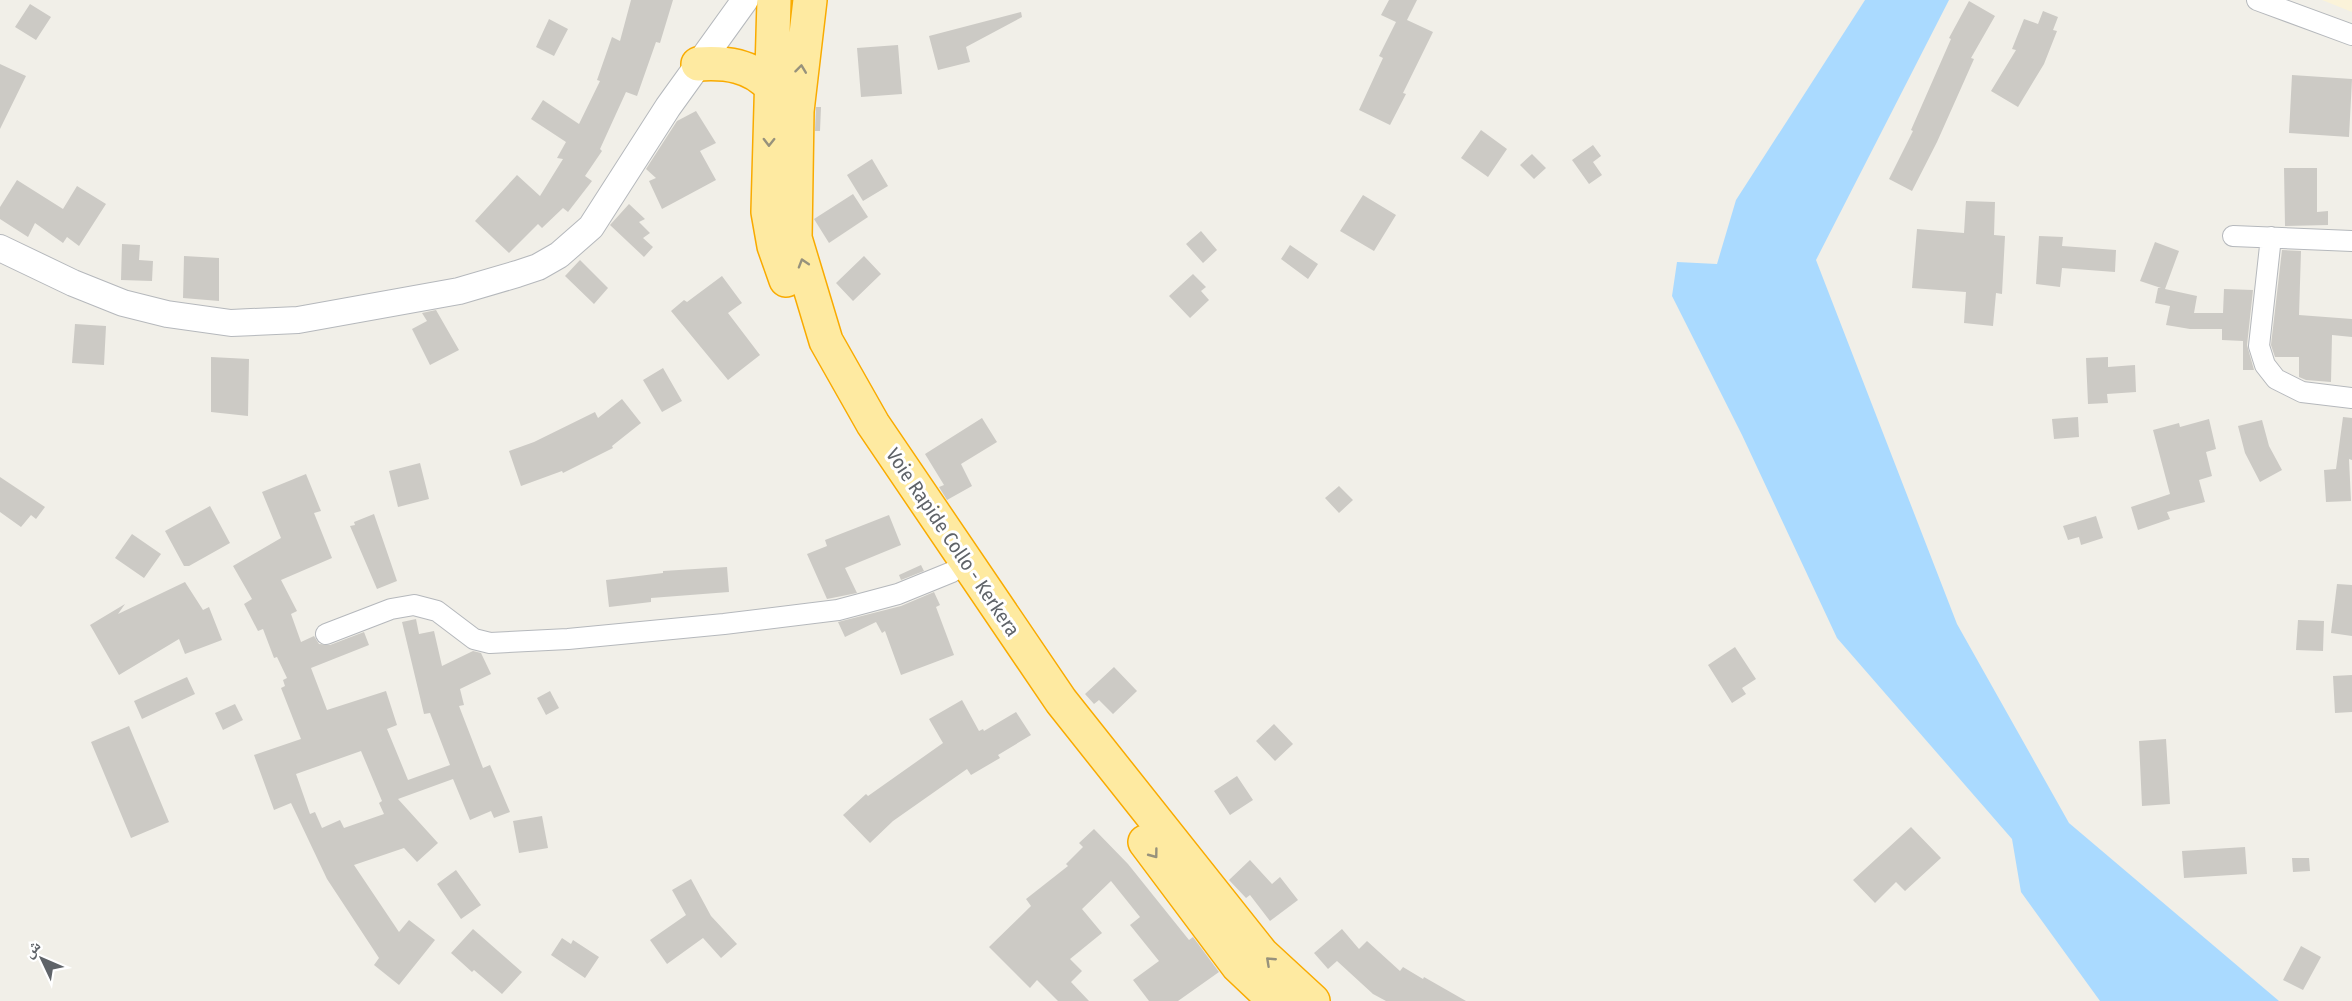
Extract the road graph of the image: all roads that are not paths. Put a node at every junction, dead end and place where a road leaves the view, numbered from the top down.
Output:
1 (745, 0) edge
2 (774, 0) edge
3 (810, 0) edge
4 (2258, 0) edge
5 (2352, 35) edge
6 (698, 64) junction
7 (771, 87) junction
8 (2233, 237) dead end
9 (2271, 237) junction
10 (2352, 241) edge
11 (0, 248) edge
12 (2352, 398) edge
13 (952, 572) junction
14 (326, 634) dead end
15 (1275, 1001) edge
16 (1313, 1001) edge

1 - 6 street
2 - 7 highway, Voie Rapide Collo - Kerkera
16 -> 3 highway, Voie Rapide Collo - Kerkera
4 - 5 street
6 - 7 highway
6 - 11 street
7 -> 13 highway, Voie Rapide Collo - Kerkera
8 - 9 street
9 - 10 street
9 - 12 street
13 - 14 street
13 -> 15 highway, Voie Rapide Collo - Kerkera

